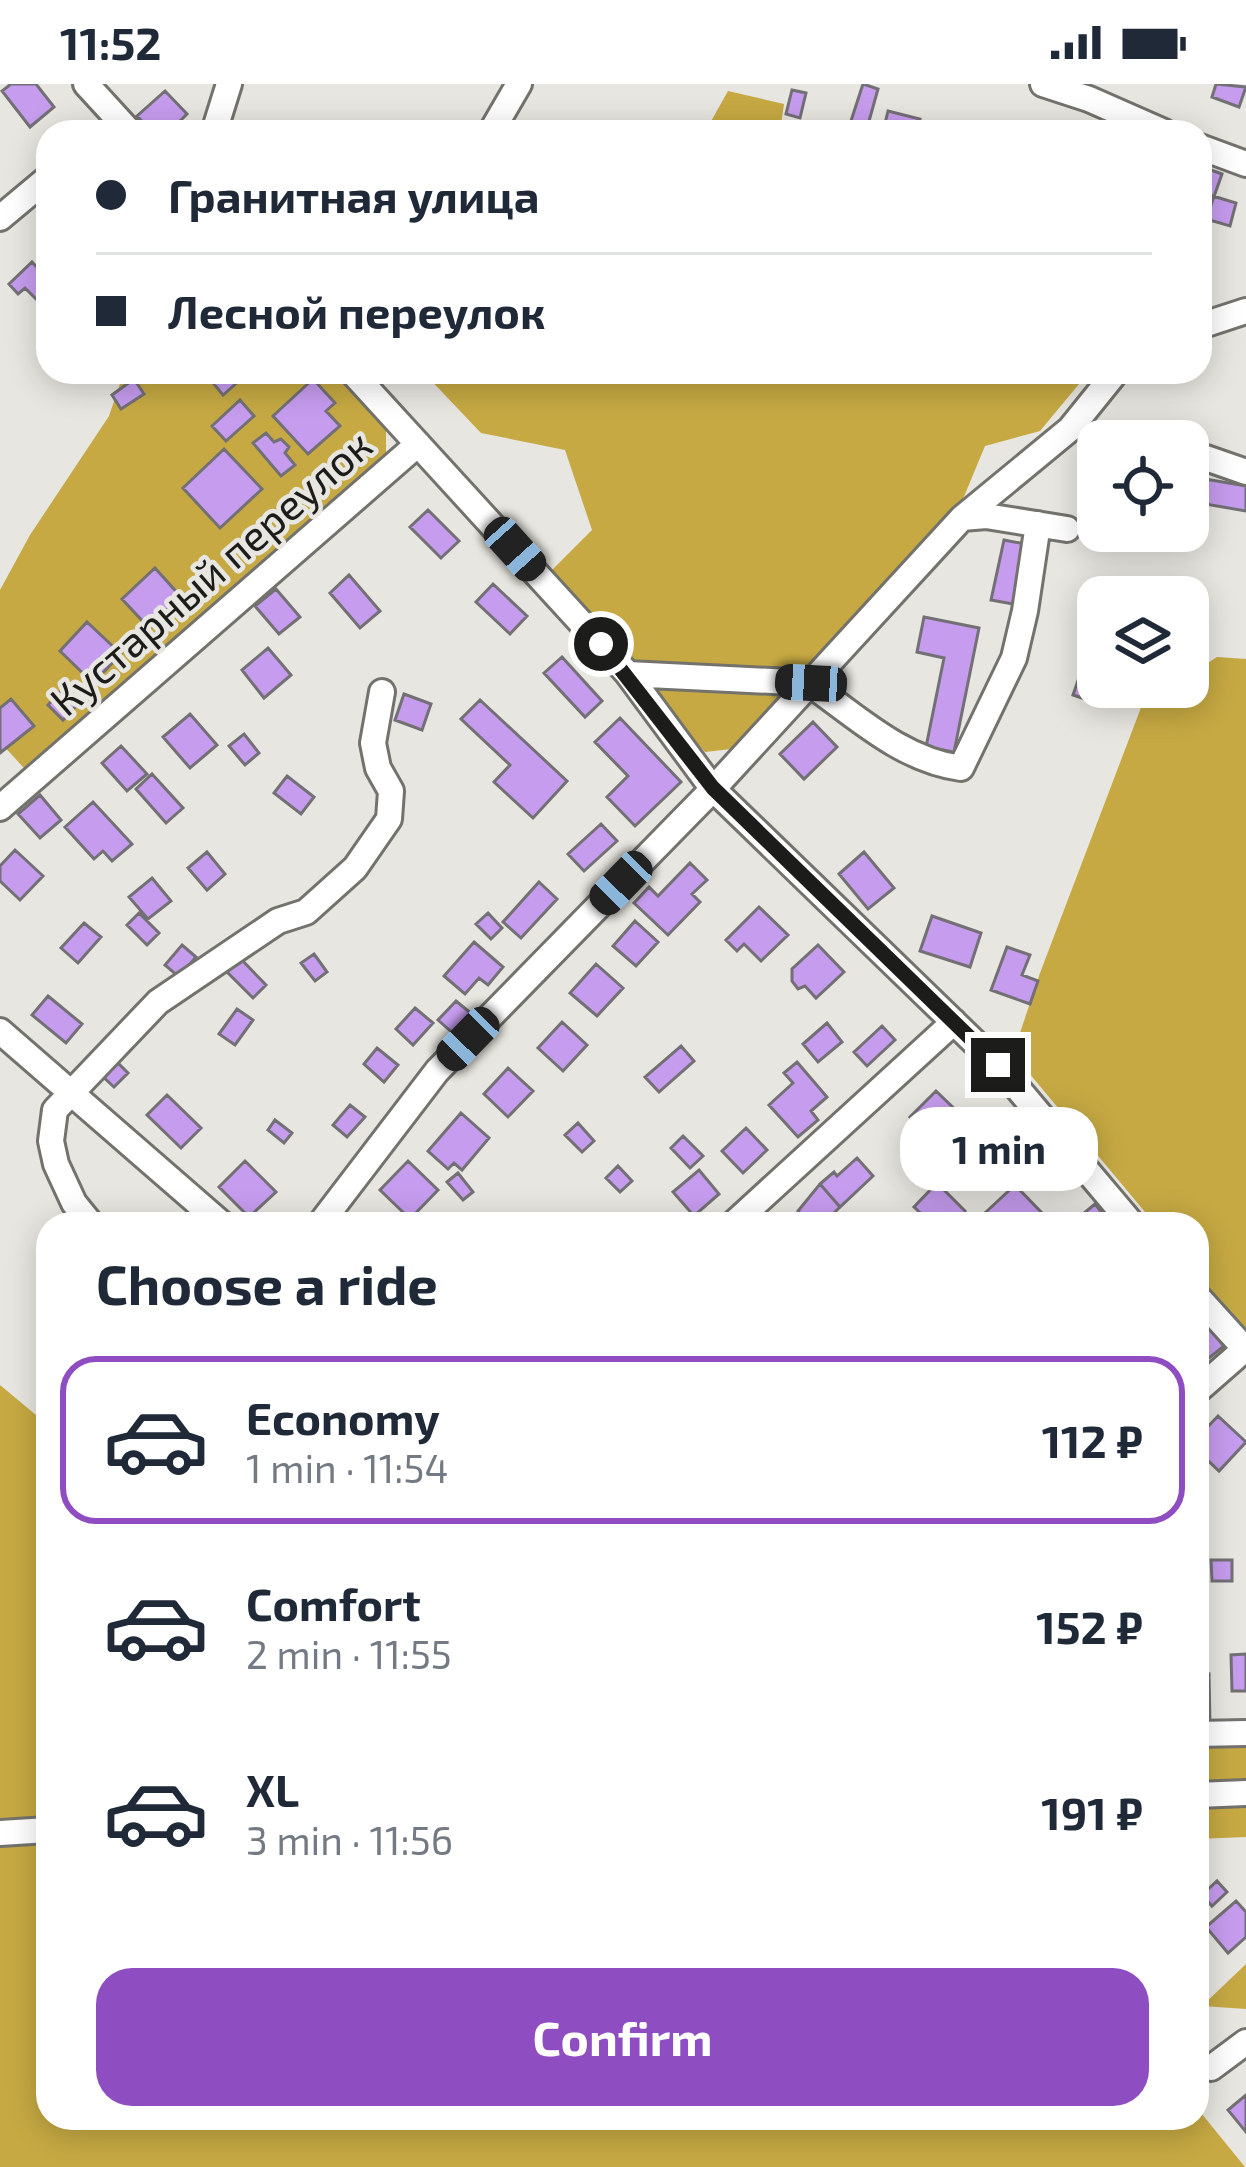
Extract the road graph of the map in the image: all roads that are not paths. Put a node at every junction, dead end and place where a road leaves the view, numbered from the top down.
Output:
1 (86, 84) edge
2 (229, 84) edge
3 (519, 84) edge
4 (1043, 84) edge
5 (111, 120) edge
6 (218, 120) edge
7 (498, 120) edge
8 (1136, 120) edge
9 (1212, 151) edge
10 (1246, 164) edge
11 (36, 188) edge
12 (0, 218) edge
13 (1246, 311) edge
14 (1212, 322) edge
15 (363, 384) edge
16 (1106, 384) edge
17 (418, 444) junction
18 (1209, 459) edge
19 (1246, 472) edge
20 (962, 518) junction
21 (1038, 524) junction
22 (1067, 529) dead end
23 (628, 674) junction
24 (812, 684) junction
25 (382, 692) dead end
26 (713, 788) junction
27 (0, 808) edge
28 (955, 1022) junction
29 (0, 1030) edge
30 (69, 1091) junction
31 (83, 1212) edge
32 (208, 1212) edge
33 (329, 1212) edge
34 (746, 1212) edge
35 (1122, 1212) edge
36 (1209, 1309) edge
37 (1245, 1349) edge
38 (1209, 1380) edge
39 (1246, 1733) edge
40 (1209, 1734) edge
41 (1246, 1793) edge
42 (1209, 1795) edge
43 (36, 1831) edge
44 (0, 1833) edge
45 (1246, 2042) edge
46 (1211, 2068) dead end

1 - 5 street
2 - 6 street
3 - 7 street
4 - 8 street
9 - 10 street
11 - 12 street
13 - 14 street
15 - 17 street
16 - 20 street
17 - 23 street
17 - 27 street, Кустарный переулок
18 - 19 street
20 - 21 street
20 - 24 street
21 - 22 street
21 - 24 street
23 - 24 street
23 - 26 street
24 - 26 street
25 - 30 street
26 - 28 street
26 - 33 street
28 - 34 street
28 - 35 street
29 - 30 street
30 - 31 street
30 - 32 street
36 - 37 street
37 - 38 street
39 - 40 street
41 - 42 street
43 - 44 street
45 - 46 street

